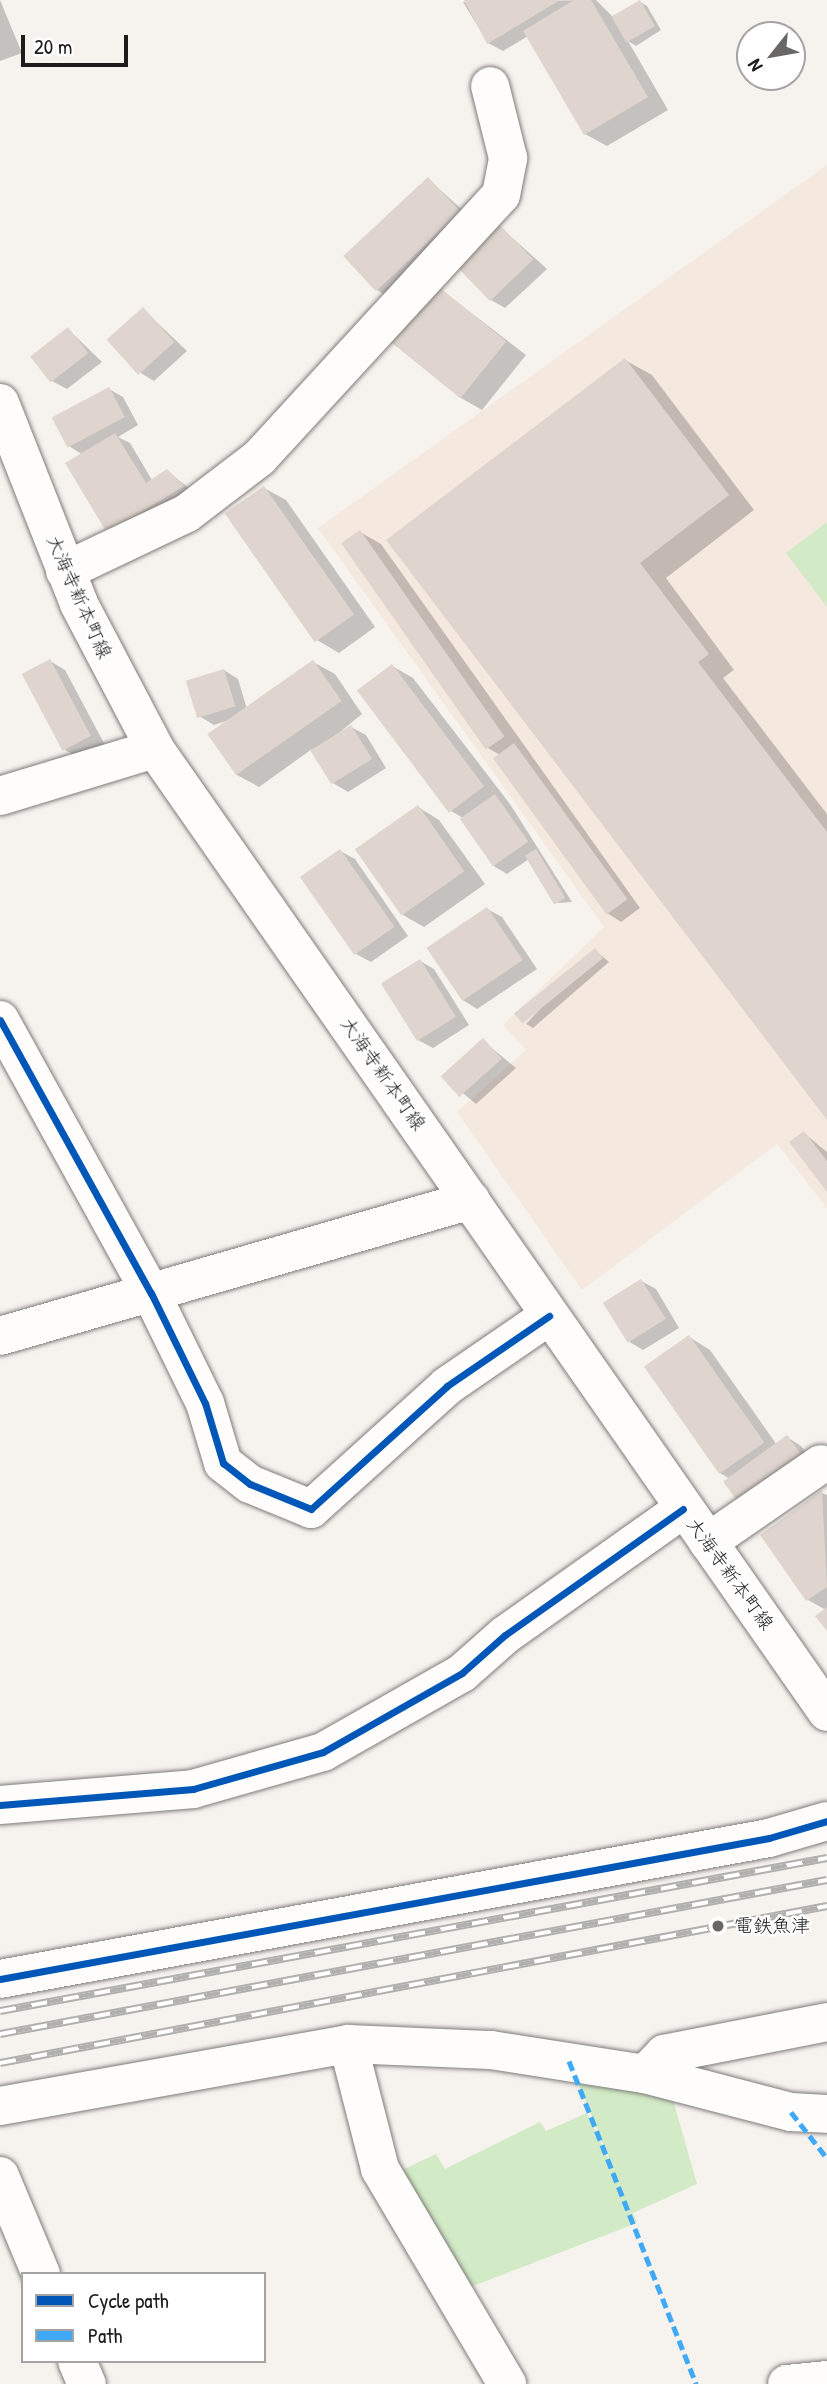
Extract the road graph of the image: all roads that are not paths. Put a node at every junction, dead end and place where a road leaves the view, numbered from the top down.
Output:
1 (490, 86) dead end
2 (0, 403) edge
3 (65, 571) junction
4 (155, 749) junction
5 (0, 796) edge
6 (0, 1020) edge
7 (471, 1200) junction
8 (151, 1293) junction
9 (549, 1316) junction
10 (0, 1336) edge
11 (821, 1464) dead end
12 (683, 1509) junction
13 (708, 1542) junction
14 (827, 1712) edge
15 (0, 1805) edge
16 (827, 1821) edge
17 (0, 1979) edge
18 (827, 2022) edge
19 (348, 2044) junction
20 (645, 2074) junction
21 (0, 2106) edge
22 (827, 2114) edge
23 (0, 2176) edge
24 (40, 2272) edge
25 (79, 2363) edge
26 (827, 2380) edge
27 (87, 2384) edge
28 (508, 2384) edge
29 (787, 2384) edge

1 - 3 street
2 - 3 street, 大海寺新本町線
3 - 4 street, 大海寺新本町線
4 - 5 street
4 - 7 street, 大海寺新本町線
6 - 8 street
7 - 8 street
7 - 9 street, 大海寺新本町線
8 - 9 street
8 - 10 street
9 - 12 street, 大海寺新本町線
11 - 13 street
12 - 13 street, 大海寺新本町線
12 - 15 street
13 - 14 street, 大海寺新本町線
16 - 17 street
18 - 20 street
19 - 20 street
19 - 21 street
19 - 28 street
20 - 22 street
23 - 24 street
25 - 27 street
26 - 29 street

